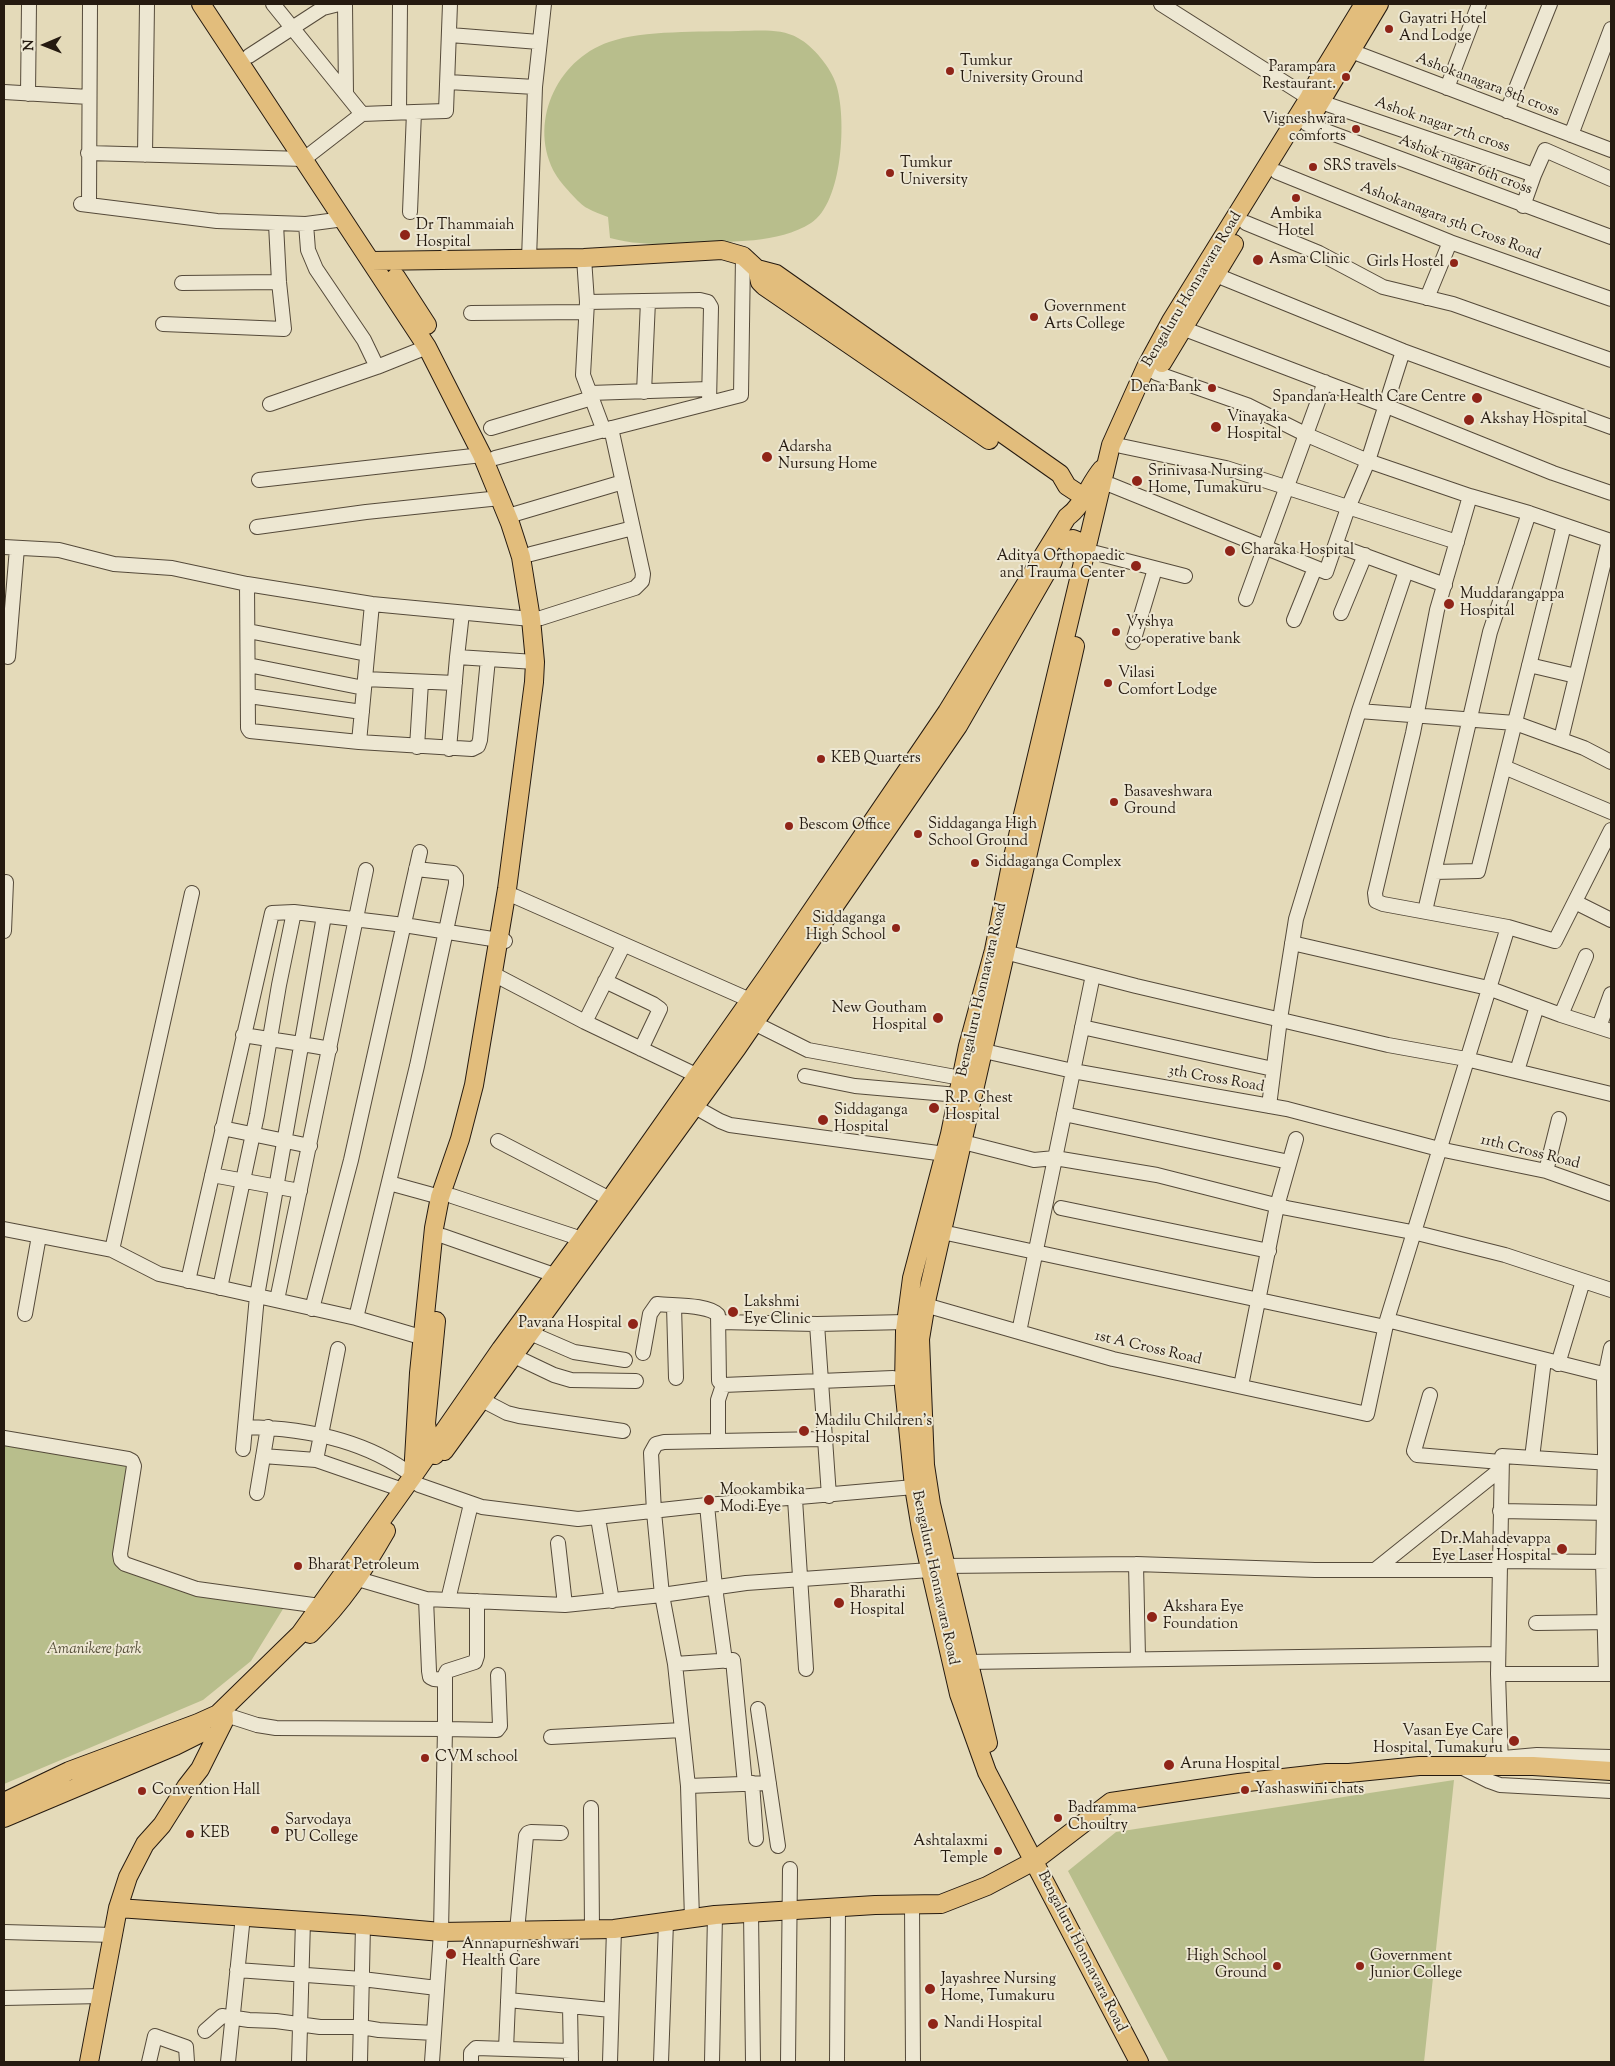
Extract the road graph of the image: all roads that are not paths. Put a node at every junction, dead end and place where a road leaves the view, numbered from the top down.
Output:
1 (30, 4) edge
2 (90, 4) edge
3 (147, 4) edge
4 (201, 4) edge
5 (215, 4) edge
6 (273, 4) edge
7 (339, 4) edge
8 (345, 4) edge
9 (400, 4) edge
10 (450, 4) edge
11 (544, 4) edge
12 (1161, 4) edge
13 (1364, 4) edge
14 (1379, 4) edge
15 (1479, 4) edge
16 (1550, 4) edge
17 (322, 6) edge
18 (293, 28) junction
19 (1611, 29) edge
20 (450, 35) junction
21 (539, 42) junction
22 (1351, 51) junction
23 (249, 56) junction
24 (448, 82) junction
25 (535, 87) junction
26 (1447, 88) junction
27 (4, 92) edge
28 (28, 94) junction
29 (346, 94) junction
30 (89, 97) junction
31 (1315, 100) junction
32 (1507, 111) junction
33 (399, 112) junction
34 (414, 112) junction
35 (362, 114) junction
36 (1307, 124) junction
37 (1555, 129) junction
38 (1571, 135) junction
39 (1545, 150) junction
40 (1611, 150) edge
41 (88, 154) junction
42 (145, 155) junction
43 (308, 156) junction
44 (1277, 172) junction
45 (1534, 175) junction
46 (1611, 180) edge
47 (1524, 206) junction
48 (410, 212) dead end
49 (344, 219) junction
50 (276, 224) junction
51 (306, 224) junction
52 (1246, 224) junction
53 (1611, 237) edge
54 (1450, 242) junction
55 (743, 256) junction
56 (584, 258) junction
57 (529, 259) junction
58 (378, 260) junction
59 (1209, 272) junction
60 (279, 282) junction
61 (182, 283) dead end
62 (1427, 298) junction
63 (1611, 299) edge
64 (648, 301) junction
65 (587, 307) junction
66 (470, 313) dead end
67 (162, 324) dead end
68 (1182, 328) junction
69 (427, 347) junction
70 (1403, 351) junction
71 (1611, 360) edge
72 (377, 367) junction
73 (1156, 373) junction
74 (1325, 382) junction
75 (644, 392) junction
76 (591, 396) junction
77 (709, 396) junction
78 (270, 404) dead end
79 (1384, 405) junction
80 (1611, 427) edge
81 (491, 428) dead end
82 (608, 429) junction
83 (1307, 435) junction
84 (488, 456) junction
85 (1114, 457) junction
86 (1368, 461) junction
87 (259, 480) dead end
88 (623, 482) junction
89 (1111, 485) junction
90 (1287, 488) junction
91 (1611, 493) edge
92 (1470, 496) junction
93 (500, 498) junction
94 (1090, 506) junction
95 (1348, 508) junction
96 (1529, 513) junction
97 (514, 515) junction
98 (1564, 525) junction
99 (257, 528) dead end
100 (633, 528) junction
101 (1065, 541) junction
102 (1610, 541) edge
103 (1457, 542) junction
104 (1336, 545) junction
105 (11, 547) edge
106 (1265, 548) junction
107 (531, 554) junction
108 (1365, 556) junction
109 (1090, 558) junction
110 (1316, 568) junction
111 (1155, 569) junction
112 (1406, 571) junction
113 (1185, 576) dead end
114 (247, 584) junction
115 (1445, 585) junction
116 (1246, 599) dead end
117 (372, 604) junction
118 (462, 613) junction
119 (1341, 613) dead end
120 (536, 618) junction
121 (1294, 620) dead end
122 (248, 632) junction
123 (1133, 642) dead end
124 (367, 654) junction
125 (8, 656) dead end
126 (457, 658) junction
127 (488, 660) junction
128 (535, 662) junction
129 (248, 665) junction
130 (1529, 665) junction
131 (1576, 676) junction
132 (421, 682) junction
133 (455, 683) junction
134 (365, 684) junction
135 (249, 696) junction
136 (1359, 711) junction
137 (362, 712) junction
138 (1416, 715) junction
139 (1470, 719) junction
140 (1515, 723) junction
141 (1561, 739) junction
142 (359, 742) junction
143 (417, 746) junction
144 (448, 749) junction
145 (1610, 758) edge
146 (1504, 768) junction
147 (1611, 812) edge
148 (1611, 830) edge
149 (420, 852) dead end
150 (416, 869) junction
151 (366, 870) dead end
152 (1434, 872) junction
153 (6, 882) dead end
154 (192, 893) dead end
155 (514, 896) junction
156 (1575, 902) junction
157 (1425, 911) junction
158 (294, 912) junction
159 (324, 916) junction
160 (356, 919) junction
161 (1611, 920) edge
162 (404, 925) junction
163 (1508, 927) junction
164 (4, 931) edge
165 (447, 931) junction
166 (502, 940) junction
167 (1292, 943) junction
168 (623, 946) junction
169 (1000, 951) junction
170 (1586, 956) dead end
171 (1093, 975) junction
172 (499, 977) junction
173 (605, 981) junction
174 (1488, 988) junction
175 (1611, 994) edge
176 (750, 1000) junction
177 (1537, 1006) junction
178 (1561, 1015) junction
179 (1280, 1019) junction
180 (585, 1022) junction
181 (754, 1023) junction
182 (1082, 1027) junction
183 (1605, 1029) edge
184 (243, 1035) junction
185 (270, 1040) junction
186 (301, 1042) junction
187 (330, 1049) junction
188 (641, 1050) junction
189 (984, 1051) junction
190 (1466, 1059) junction
191 (1273, 1070) junction
192 (1073, 1071) junction
193 (1517, 1071) junction
194 (696, 1075) junction
195 (805, 1076) dead end
196 (960, 1087) junction
197 (1611, 1094) edge
198 (687, 1103) junction
199 (1269, 1106) junction
200 (1064, 1114) junction
201 (1559, 1119) dead end
202 (222, 1128) junction
203 (252, 1135) junction
204 (1296, 1139) dead end
205 (284, 1141) junction
206 (498, 1141) dead end
207 (963, 1142) junction
208 (310, 1146) junction
209 (1439, 1149) junction
210 (945, 1154) junction
211 (1055, 1158) junction
212 (1289, 1162) junction
213 (1546, 1171) junction
214 (212, 1175) junction
215 (242, 1180) junction
216 (389, 1184) junction
217 (277, 1187) junction
218 (300, 1191) junction
219 (1611, 1194) edge
220 (446, 1196) junction
221 (610, 1199) junction
222 (1278, 1206) junction
223 (1061, 1208) dead end
224 (4, 1229) edge
225 (942, 1232) junction
226 (1413, 1233) junction
227 (39, 1236) junction
228 (444, 1236) junction
229 (582, 1239) junction
230 (267, 1243) junction
231 (288, 1248) junction
232 (112, 1250) junction
233 (1269, 1251) junction
234 (1035, 1252) junction
235 (561, 1278) junction
236 (188, 1281) junction
237 (1583, 1281) junction
238 (220, 1288) junction
239 (1611, 1290) edge
240 (257, 1296) junction
241 (276, 1300) junction
242 (1259, 1300) junction
243 (925, 1305) junction
244 (674, 1306) junction
245 (312, 1309) junction
246 (25, 1314) dead end
247 (356, 1318) junction
248 (719, 1322) junction
249 (906, 1322) junction
250 (817, 1324) junction
251 (1386, 1324) junction
252 (1018, 1332) junction
253 (530, 1333) junction
254 (428, 1340) junction
255 (1611, 1348) edge
256 (338, 1349) dead end
257 (643, 1353) dead end
258 (514, 1356) junction
259 (626, 1360) dead end
260 (1544, 1360) junction
261 (1558, 1364) junction
262 (1608, 1375) edge
263 (676, 1378) dead end
264 (893, 1378) dead end
265 (636, 1381) dead end
266 (820, 1382) junction
267 (723, 1385) junction
268 (1240, 1386) junction
269 (1430, 1395) dead end
270 (482, 1400) junction
271 (245, 1427) junction
272 (268, 1427) junction
273 (623, 1430) dead end
274 (321, 1434) junction
275 (4, 1438) edge
276 (824, 1439) junction
277 (718, 1441) junction
278 (243, 1449) dead end
279 (434, 1455) junction
280 (263, 1456) junction
281 (1532, 1458) junction
282 (316, 1460) junction
283 (1608, 1463) edge
284 (1501, 1466) junction
285 (412, 1483) junction
286 (914, 1487) junction
287 (257, 1493) dead end
288 (829, 1496) junction
289 (795, 1499) junction
290 (470, 1504) junction
291 (708, 1505) junction
292 (1500, 1511) junction
293 (654, 1512) junction
294 (1608, 1513) edge
295 (598, 1518) junction
296 (558, 1543) dead end
297 (1607, 1562) edge
298 (1136, 1564) junction
299 (1499, 1565) junction
300 (938, 1568) junction
301 (1375, 1570) junction
302 (358, 1579) junction
303 (799, 1579) junction
304 (715, 1587) junction
305 (662, 1595) junction
306 (426, 1599) junction
307 (448, 1600) junction
308 (476, 1601) junction
309 (612, 1601) junction
310 (565, 1605) junction
311 (320, 1606) junction
312 (1608, 1622) edge
313 (1536, 1623) dead end
314 (1498, 1654) junction
315 (1138, 1658) junction
316 (725, 1661) junction
317 (968, 1662) junction
318 (675, 1664) junction
319 (806, 1669) dead end
320 (1498, 1674) junction
321 (1609, 1674) edge
322 (498, 1675) dead end
323 (444, 1680) junction
324 (758, 1709) dead end
325 (225, 1715) junction
326 (445, 1729) junction
327 (682, 1730) junction
328 (551, 1737) dead end
329 (175, 1746) junction
330 (1611, 1757) edge
331 (1501, 1761) junction
332 (1458, 1766) junction
333 (200, 1769) junction
334 (1611, 1771) edge
335 (749, 1783) junction
336 (769, 1783) junction
337 (688, 1786) junction
338 (1611, 1790) edge
339 (4, 1802) edge
340 (592, 1808) dead end
341 (4, 1818) edge
342 (561, 1833) dead end
343 (756, 1839) dead end
344 (778, 1846) dead end
345 (1038, 1858) junction
346 (790, 1869) dead end
347 (912, 1905) junction
348 (118, 1908) junction
349 (838, 1908) junction
350 (790, 1911) junction
351 (751, 1914) junction
352 (715, 1915) junction
353 (243, 1916) junction
354 (692, 1919) junction
355 (303, 1921) junction
356 (666, 1922) junction
357 (363, 1925) junction
358 (592, 1929) junction
359 (614, 1929) junction
360 (514, 1931) junction
361 (4, 1932) edge
362 (440, 1932) junction
363 (113, 1935) junction
364 (238, 1970) junction
365 (302, 1974) junction
366 (362, 1979) junction
367 (437, 1988) junction
368 (102, 1996) junction
369 (4, 1998) edge
370 (508, 2000) junction
371 (570, 2006) junction
372 (611, 2010) junction
373 (233, 2018) junction
374 (300, 2024) junction
375 (361, 2027) junction
376 (205, 2031) dead end
377 (434, 2033) junction
378 (506, 2049) junction
379 (571, 2056) edge
380 (90, 2062) edge
381 (149, 2062) edge
382 (187, 2062) edge
383 (228, 2062) edge
384 (299, 2062) edge
385 (360, 2062) edge
386 (432, 2062) edge
387 (471, 2062) edge
388 (610, 2062) edge
389 (661, 2062) edge
390 (712, 2062) edge
391 (753, 2062) edge
392 (788, 2062) edge
393 (837, 2062) edge
394 (913, 2062) edge
395 (1139, 2062) edge
396 (1150, 2062) edge

1 - 28 street
2 - 30 street
3 - 42 street
4 - 43 main road
5 - 23 main road
6 - 18 street
7 - 17 street
8 - 29 street
9 - 33 street
10 - 20 street
11 - 21 street
12 - 31 street, Ashok nagar 7th cross
13 - 31 main road, Bengaluru Honnavara Road
14 - 22 main road, Bengaluru Honnavara Road
15 - 26 street
16 - 32 street
17 - 18 street
18 - 23 street
18 - 29 street
19 - 38 street
20 - 21 street
20 - 24 street
21 - 25 street
22 - 26 street, Ashokanagara 8th cross
22 - 31 main road, Bengaluru Honnavara Road
23 - 43 main road
24 - 25 street
24 - 34 street
25 - 57 street
26 - 32 street, Ashokanagara 8th cross
27 - 28 street
28 - 30 street
29 - 35 street
30 - 41 street
31 - 36 main road, Bengaluru Honnavara Road
31 - 45 street, Ashok nagar 7th cross
31 - 59 main road, Bengaluru Honnavara Road
32 - 37 street, Ashokanagara 8th cross
33 - 34 street
33 - 35 street
34 - 48 street
35 - 43 street
36 - 44 main road, Bengaluru Honnavara Road
36 - 47 street, Ashok nagar 6th cross
37 - 38 street, Ashokanagara 8th cross
37 - 39 street
38 - 40 street, Ashokanagara 8th cross
39 - 45 street
39 - 46 street
41 - 42 street
41 - 50 street
42 - 43 street
43 - 49 main road
43 - 58 main road
44 - 52 main road, Bengaluru Honnavara Road
44 - 54 street, Ashokanagara 5th Cross Road
45 - 47 street
47 - 53 street, Ashok nagar 6th cross
49 - 51 street
49 - 58 main road
50 - 51 street
50 - 60 street
51 - 72 street
52 - 59 main road, Bengaluru Honnavara Road
52 - 62 street
54 - 62 street
54 - 63 street, Ashokanagara 5th Cross Road
55 - 56 main road
55 - 77 street
55 - 94 main road
56 - 57 main road
56 - 65 street
57 - 58 main road
58 - 69 main road
58 - 84 main road
59 - 68 main road, Bengaluru Honnavara Road
59 - 70 street
59 - 85 main road, Bengaluru Honnavara Road
60 - 61 street
60 - 67 street
62 - 71 street
64 - 65 street
64 - 75 street
64 - 77 street
65 - 66 street
65 - 76 street
68 - 73 main road, Bengaluru Honnavara Road
68 - 74 street
69 - 72 street
69 - 84 main road
70 - 79 street
70 - 80 street
72 - 78 street
73 - 83 street
73 - 85 main road, Bengaluru Honnavara Road
74 - 79 street
74 - 83 street
75 - 76 street
75 - 77 street
76 - 81 street
76 - 82 street
77 - 82 street
79 - 86 street
79 - 91 street
82 - 84 street
82 - 88 street
83 - 86 street
83 - 90 street
84 - 87 street
84 - 93 main road
84 - 97 main road
85 - 89 main road, Bengaluru Honnavara Road
85 - 90 street
85 - 94 main road, Bengaluru Honnavara Road
86 - 92 street
86 - 95 street
88 - 97 street
88 - 100 street
89 - 94 main road, Bengaluru Honnavara Road
89 - 106 street
90 - 95 street
90 - 106 street
92 - 96 street
92 - 103 street
93 - 97 main road
93 - 99 street
94 - 101 main road
94 - 109 main road, Bengaluru Honnavara Road
94 - 176 main road
95 - 103 street
95 - 104 street
96 - 98 street
96 - 139 street
97 - 107 main road
97 - 120 main road
98 - 102 street
98 - 130 street
100 - 107 street
100 - 120 street
101 - 109 main road
101 - 181 main road
102 - 131 street
103 - 115 street
104 - 108 street
104 - 110 street
105 - 114 street
105 - 125 street
106 - 110 street
106 - 116 street
107 - 120 main road
108 - 112 street
108 - 119 street
109 - 111 street
109 - 169 main road, Bengaluru Honnavara Road
110 - 121 street
111 - 113 street
111 - 123 street
112 - 115 street
112 - 136 street
114 - 117 street
114 - 122 street
115 - 138 street
117 - 118 street
117 - 124 street
118 - 120 street
118 - 126 street
120 - 128 main road
120 - 155 main road
122 - 124 street
122 - 129 street
124 - 134 street
126 - 127 street
126 - 133 street
127 - 128 street
127 - 144 street
128 - 166 main road
129 - 134 street
129 - 135 street
130 - 131 street
130 - 140 street
131 - 141 street
132 - 133 street
132 - 134 street
132 - 143 street
133 - 144 street
134 - 137 street
135 - 137 street
135 - 142 street
136 - 138 street
136 - 167 street
137 - 142 street
138 - 139 street
138 - 157 street
139 - 140 street
139 - 152 street
140 - 141 street
140 - 146 street
141 - 145 street
142 - 143 street
143 - 144 street
146 - 147 street
146 - 152 street
148 - 156 street
149 - 150 street
150 - 162 street
150 - 165 street
151 - 160 street
152 - 157 street
153 - 164 street
154 - 232 street
155 - 166 main road
155 - 168 street
156 - 161 street
156 - 163 street
157 - 163 street
158 - 159 street
158 - 184 street
158 - 185 street
159 - 160 street
159 - 186 street
160 - 162 street
160 - 187 street
162 - 165 street
162 - 245 street
163 - 174 street
165 - 166 street
165 - 216 street
166 - 172 main road
166 - 220 main road
167 - 174 street
167 - 179 street
168 - 173 street
168 - 176 street
169 - 171 street
169 - 189 main road, Bengaluru Honnavara Road
169 - 196 main road, Bengaluru Honnavara Road
170 - 178 street
171 - 179 street
171 - 182 street
172 - 180 street
172 - 220 main road
173 - 180 street
173 - 188 street
174 - 177 street
174 - 190 street
175 - 183 street
176 - 194 main road
177 - 178 street
177 - 193 street
178 - 183 street
179 - 190 street
179 - 191 street
180 - 188 street
181 - 196 street
181 - 198 main road
182 - 191 street
182 - 192 street
184 - 185 street
184 - 202 street
185 - 186 street
185 - 203 street
186 - 187 street
186 - 205 street
187 - 208 street
188 - 194 street
189 - 192 street, 3th Cross Road
189 - 207 main road, Bengaluru Honnavara Road
190 - 193 street
190 - 209 street
191 - 199 street
192 - 199 street, 3th Cross Road
192 - 200 street
193 - 197 street
194 - 198 main road
195 - 196 street
196 - 210 main road, Bengaluru Honnavara Road
198 - 210 street
198 - 221 main road
198 - 235 main road
199 - 209 street, 3th Cross Road
200 - 211 street
200 - 212 street
201 - 213 street
202 - 203 street
202 - 214 street
203 - 205 street
203 - 215 street
204 - 212 street
205 - 208 street
205 - 217 street
206 - 221 street
207 - 211 street
207 - 225 main road, Bengaluru Honnavara Road
208 - 218 street
209 - 213 street, 11th Cross Road
209 - 226 street
210 - 249 main road, Bengaluru Honnavara Road
211 - 222 street
211 - 234 street
212 - 222 street
213 - 219 street, 11th Cross Road
214 - 215 street
214 - 236 street
215 - 217 street
215 - 238 street
216 - 220 street
216 - 247 street
217 - 218 street
217 - 230 street
218 - 231 street
220 - 228 main road
220 - 229 street
220 - 254 main road
221 - 229 main road
222 - 226 street
222 - 233 street
223 - 233 street
224 - 227 street
225 - 234 street
225 - 243 main road, Bengaluru Honnavara Road
226 - 237 street
226 - 251 street
227 - 232 street
227 - 246 street
228 - 235 street
228 - 254 main road
229 - 235 main road
230 - 231 street
230 - 240 street
231 - 241 street
232 - 236 street
233 - 242 street
234 - 242 street
234 - 252 street
235 - 253 main road
235 - 279 main road
236 - 238 street
237 - 239 street
237 - 261 street
238 - 240 street
240 - 241 street
240 - 271 street
241 - 245 street
242 - 251 street
242 - 268 street
243 - 252 street, 1st A Cross Road
243 - 300 main road, Bengaluru Honnavara Road
244 - 248 street
244 - 257 street
244 - 263 street
245 - 247 street
247 - 254 street
248 - 250 street
248 - 267 street
249 - 250 street
249 - 286 main road, Bengaluru Honnavara Road
250 - 266 street
251 - 260 street
251 - 268 street, 1st A Cross Road
252 - 268 street, 1st A Cross Road
253 - 258 main road
253 - 259 street
254 - 279 main road
254 - 285 main road
255 - 262 street
256 - 274 street
258 - 265 street
258 - 270 main road
260 - 261 street
260 - 281 street
261 - 262 street
262 - 283 street
264 - 266 street
266 - 267 street
266 - 276 street
267 - 277 street
269 - 284 street
270 - 273 street
270 - 279 main road
271 - 272 street
271 - 278 street
272 - 274 street
272 - 280 street
274 - 282 street
274 - 285 street
275 - 311 street
276 - 277 street
276 - 288 street
277 - 293 street
279 - 285 main road
280 - 282 street
280 - 287 street
281 - 283 street
281 - 284 street
282 - 285 street
283 - 294 street
284 - 292 street
284 - 301 street
285 - 290 street
285 - 302 main road
285 - 311 main road
286 - 288 street
286 - 300 main road, Bengaluru Honnavara Road
288 - 289 street
289 - 291 street
289 - 303 street
290 - 295 street
290 - 307 street
291 - 293 street
291 - 304 street
292 - 294 street
292 - 299 street
293 - 295 street
293 - 305 street
294 - 297 street
295 - 309 street
296 - 310 street
297 - 299 street
297 - 312 street
298 - 300 street
298 - 301 street
298 - 315 street
299 - 301 street
299 - 314 street
300 - 303 street
300 - 317 main road, Bengaluru Honnavara Road
300 - 345 main road, Bengaluru Honnavara Road
302 - 306 street
302 - 325 main road
303 - 304 street
303 - 319 street
304 - 305 street
304 - 316 street
305 - 309 street
305 - 318 street
306 - 307 street
306 - 323 street
307 - 308 street
308 - 310 street
308 - 323 street
309 - 310 street
311 - 325 main road
312 - 313 street
312 - 321 street
314 - 315 street
314 - 320 street
315 - 317 street
316 - 318 street
316 - 335 street
317 - 345 main road, Bengaluru Honnavara Road
318 - 327 street
320 - 321 street
320 - 331 street
322 - 326 street
323 - 326 street
324 - 336 street
325 - 326 street
325 - 329 main road
325 - 333 main road
325 - 339 main road
326 - 362 street
327 - 328 street
327 - 337 street
329 - 333 main road
329 - 341 main road
330 - 331 street
331 - 332 main road
331 - 334 main road
332 - 338 street
332 - 345 main road
333 - 348 main road
335 - 336 street
335 - 337 street
335 - 343 street
336 - 344 street
337 - 354 street
340 - 358 street
342 - 360 street
345 - 347 main road
345 - 395 main road, Bengaluru Honnavara Road
345 - 396 main road, Bengaluru Honnavara Road
346 - 350 street
347 - 349 main road
347 - 394 street
348 - 353 main road
348 - 363 main road
349 - 350 main road
349 - 393 street
350 - 351 main road
350 - 392 street
351 - 352 main road
351 - 391 street
352 - 354 main road
352 - 390 street
353 - 355 main road
353 - 364 street
354 - 356 main road
355 - 357 main road
355 - 365 street
356 - 359 main road
356 - 389 street
357 - 362 main road
357 - 366 street
358 - 359 main road
358 - 360 main road
359 - 372 street
360 - 362 main road
360 - 370 street
361 - 363 street
362 - 367 street
363 - 368 main road
364 - 365 street
364 - 373 street
365 - 366 street
365 - 374 street
366 - 367 street
366 - 375 street
367 - 377 street
368 - 369 street
368 - 380 main road
370 - 371 street
370 - 378 street
371 - 372 street
371 - 379 street
372 - 388 street
373 - 374 street
373 - 376 street
373 - 383 street
374 - 375 street
374 - 384 street
375 - 377 street
375 - 385 street
377 - 386 street
378 - 379 street
378 - 387 street
381 - 382 street

